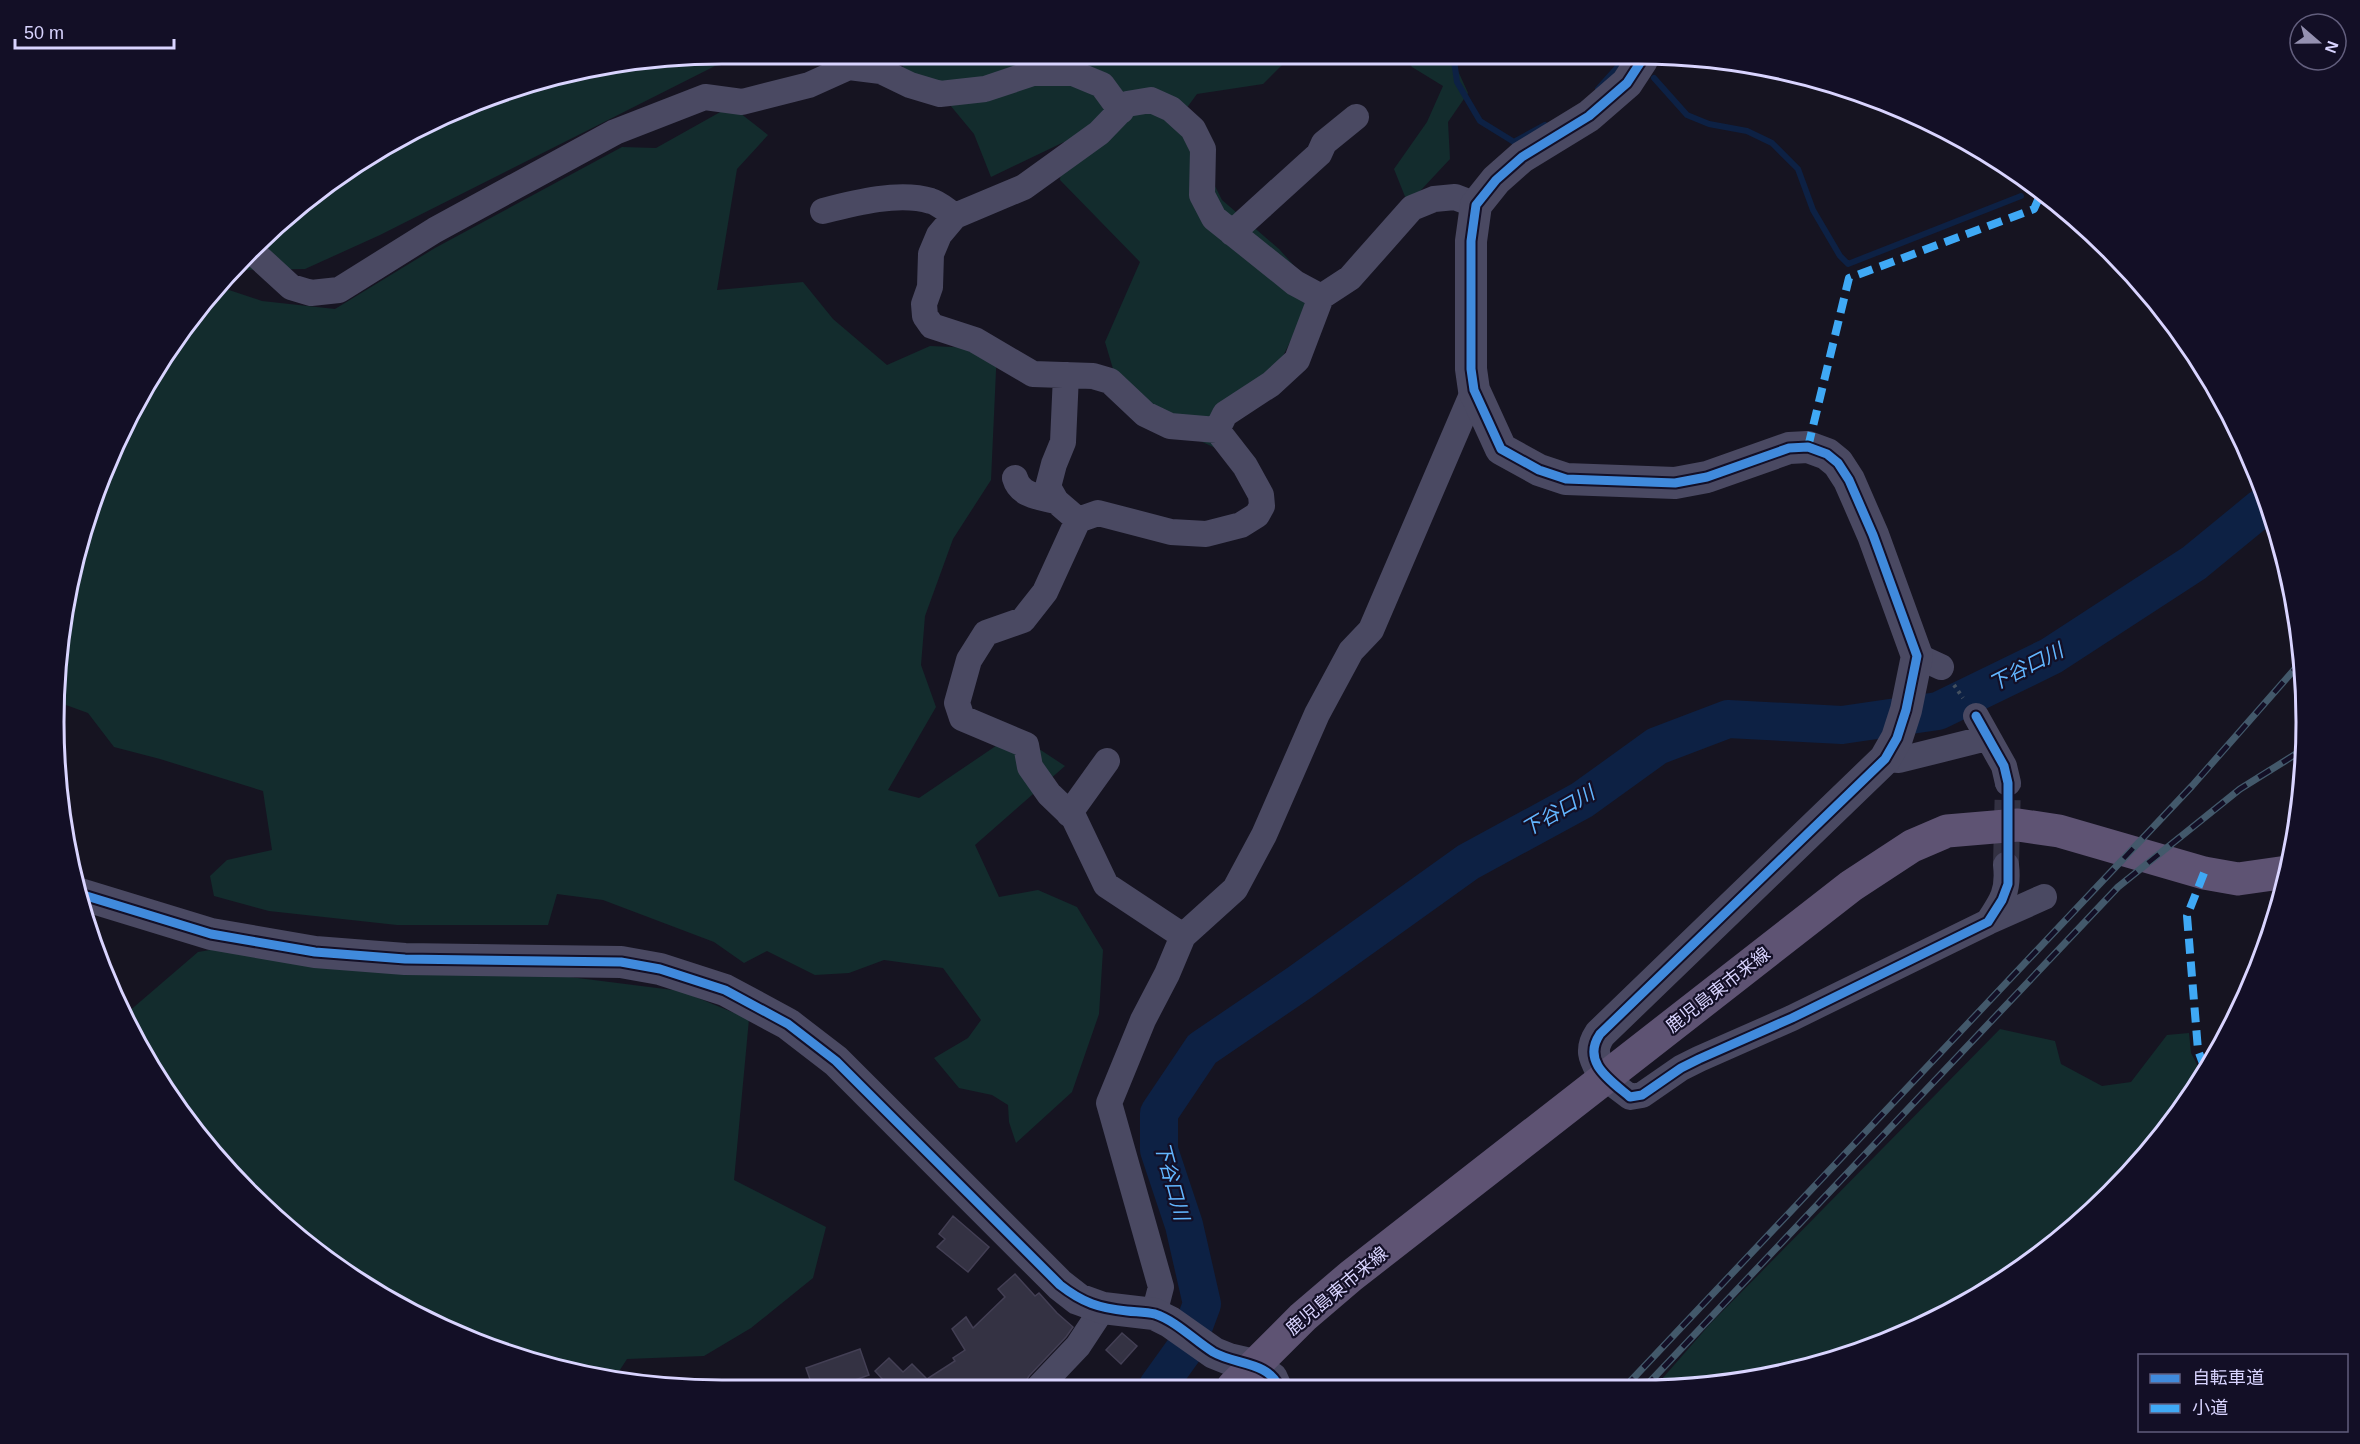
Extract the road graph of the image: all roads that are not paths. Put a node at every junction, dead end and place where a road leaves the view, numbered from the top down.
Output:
1 (1639, 64) edge
2 (1121, 111) junction
3 (1356, 117) dead end
4 (1476, 205) junction
5 (823, 210) dead end
6 (955, 216) junction
7 (1232, 233) junction
8 (258, 256) edge
9 (1321, 297) junction
10 (1066, 375) junction
11 (1474, 390) junction
12 (1217, 430) junction
13 (1015, 478) dead end
14 (1056, 501) junction
15 (1078, 520) junction
16 (1891, 748) junction
17 (1107, 761) dead end
18 (2008, 783) tunnel mouth
19 (1069, 814) junction
20 (2006, 865) tunnel mouth
21 (2277, 873) edge
22 (88, 897) edge
23 (2044, 897) dead end
24 (1988, 922) junction
25 (1183, 936) junction
26 (1605, 1078) junction
27 (1103, 1308) junction
28 (1162, 1318) junction
29 (1244, 1376) edge
30 (1046, 1380) edge
31 (1276, 1380) edge

1 - 4 street
2 - 6 street
2 - 7 street
2 - 8 street
3 - 7 street
4 - 9 street
4 - 11 street
5 - 6 street
6 - 10 street
7 - 9 street
9 - 12 street
10 - 12 street
10 - 14 street
11 - 16 street
11 - 25 street
12 - 15 street
13 - 14 street
14 - 15 street
15 - 19 street
16 - 18 street
16 - 26 street
17 - 19 street
19 - 25 street
20 - 24 street
21 - 26 main road, 鹿児島東市来線
22 - 27 street
23 - 24 street
24 - 26 street
25 - 28 street
26 - 29 main road, 鹿児島東市来線
27 - 28 street
27 - 30 street
28 - 29 street
29 - 31 street

